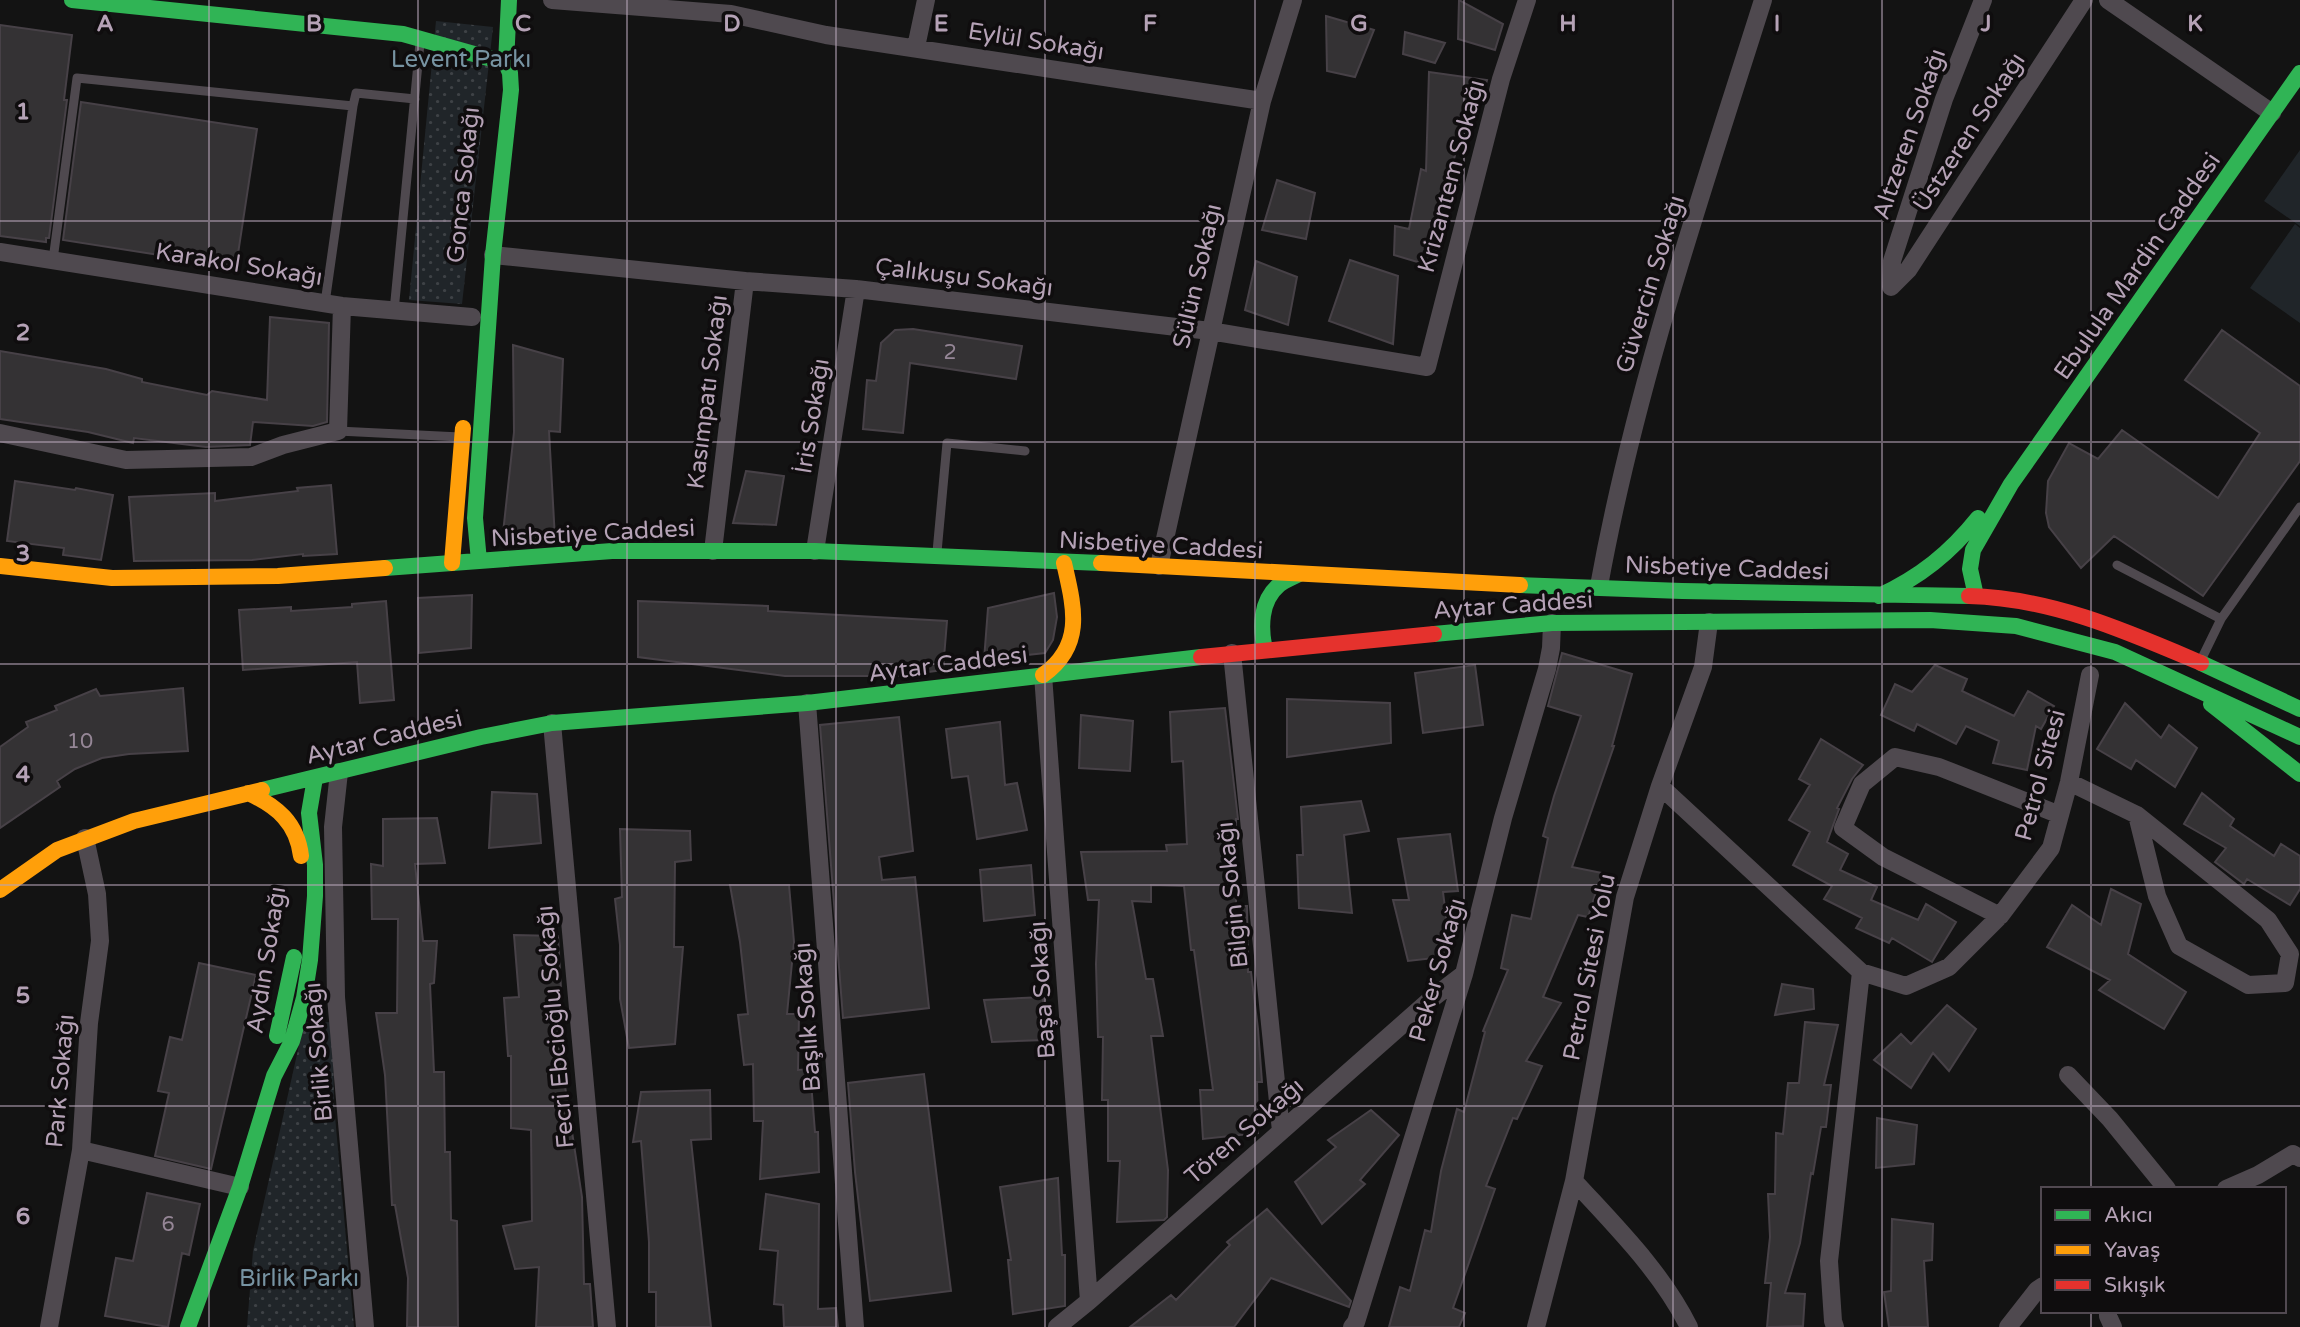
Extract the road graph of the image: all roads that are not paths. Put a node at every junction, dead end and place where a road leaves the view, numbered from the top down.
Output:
1 (72, 0) edge
2 (509, 0) edge
3 (552, 0) edge
4 (926, 0) edge
5 (1293, 0) edge
6 (1527, 0) edge
7 (1763, 0) edge
8 (1983, 0) edge
9 (2084, 0) edge
10 (2108, 0) edge
11 (189, 6) edge
12 (732, 7) edge
13 (420, 38) junction
14 (916, 47) junction
15 (506, 63) junction
16 (2300, 73) edge
17 (415, 99) junction
18 (1262, 102) junction
19 (353, 106) junction
20 (2272, 113) junction
21 (0, 251) edge
22 (486, 255) junction
23 (53, 260) junction
24 (745, 281) junction
25 (1891, 287) joint
26 (856, 289) junction
27 (333, 304) junction
28 (394, 311) junction
29 (472, 324) joint
30 (1210, 331) junction
31 (1427, 367) joint
32 (464, 411) dead end
33 (338, 431) junction
34 (0, 433) edge
35 (462, 438) junction
36 (1025, 451) dead end
37 (2011, 484) junction
38 (2300, 507) edge
39 (713, 551) junction
40 (815, 551) junction
41 (936, 557) junction
42 (480, 561) junction
43 (452, 562) junction
44 (1064, 563) junction
45 (2117, 565) dead end
46 (0, 566) edge
47 (1159, 566) junction
48 (1299, 574) junction
49 (1599, 586) junction
50 (1879, 596) junction
51 (1976, 596) junction
52 (2221, 619) junction
53 (1709, 622) junction
54 (1985, 622) junction
55 (1552, 623) junction
56 (1265, 650) junction
57 (1232, 653) junction
58 (2199, 663) junction
59 (1043, 675) junction
60 (2090, 675) dead end
61 (2190, 688) junction
62 (807, 703) junction
63 (2300, 709) edge
64 (552, 723) junction
65 (2300, 737) edge
66 (2300, 757) edge
67 (339, 772) junction
68 (2300, 774) edge
69 (315, 778) junction
70 (2069, 782) junction
71 (1660, 786) junction
72 (248, 793) junction
73 (2060, 815) junction
74 (2137, 815) junction
75 (85, 838) junction
76 (0, 890) edge
77 (2000, 916) junction
78 (1861, 972) junction
79 (1464, 974) junction
80 (336, 997) junction
81 (304, 998) junction
82 (2068, 1075) dead end
83 (274, 1076) junction
84 (1281, 1131) junction
85 (80, 1150) junction
86 (2298, 1153) edge
87 (1574, 1181) junction
88 (240, 1187) junction
89 (2164, 1187) edge
90 (2231, 1187) edge
91 (2041, 1287) edge
92 (201, 1297) junction
93 (1090, 1301) junction
94 (49, 1327) edge
95 (177, 1327) edge
96 (188, 1327) edge
97 (365, 1327) edge
98 (607, 1327) edge
99 (855, 1327) edge
100 (1057, 1327) edge
101 (1352, 1327) edge
102 (1536, 1327) edge
103 (1689, 1327) edge
104 (1835, 1327) edge
105 (2008, 1327) edge

1 - 11 main road
2 - 15 main road, Gonca Sokağı
3 - 12 street, Eylül Sokağı
4 - 14 street
5 - 18 street, Sülün Sokağı
6 - 31 street, Krizantem Sokağı
7 - 49 street, Güvercin Sokağı
8 - 25 street, Altzeren Sokağı
9 - 25 street, Üstzeren Sokağı
10 - 20 street
11 - 13 main road
12 - 14 street, Eylül Sokağı
13 - 15 main road
13 - 17 lane
14 - 18 street, Eylül Sokağı
15 - 22 main road, Gonca Sokağı
16 - 20 main road, Ebulula Mardin Caddesi
17 - 19 lane
17 - 28 lane
18 - 30 street, Sülün Sokağı
19 - 23 lane
19 - 27 lane
20 - 37 main road, Ebulula Mardin Caddesi
21 - 23 street, Karakol Sokağı
22 - 24 street, Çalıkuşu Sokağı
22 - 29 main road, Gonca Sokağı
22 - 42 main road, Gonca Sokağı
23 - 27 street, Karakol Sokağı
24 - 26 street, Çalıkuşu Sokağı
24 - 39 street, Kasımpatı Sokağı
26 - 30 street, Çalıkuşu Sokağı
26 - 40 street, İris Sokağı
27 - 28 street, Karakol Sokağı
27 - 33 street
28 - 29 street, Karakol Sokağı
30 - 31 street, Çalıkuşu Sokağı
30 - 47 street, Sülün Sokağı
32 - 35 main road
33 - 34 street
33 - 35 lane
35 - 43 main road
36 - 41 lane
37 - 50 main road
37 - 51 main road
38 - 52 lane
39 - 40 main road, Nisbetiye Caddesi
39 - 42 main road, Nisbetiye Caddesi
40 - 41 main road, Nisbetiye Caddesi
41 - 44 main road, Nisbetiye Caddesi
42 - 43 main road, Nisbetiye Caddesi
43 - 46 main road, Nisbetiye Caddesi
44 - 47 main road, Nisbetiye Caddesi
44 - 59 main road
45 - 52 lane
47 - 48 main road, Nisbetiye Caddesi
48 - 49 main road, Nisbetiye Caddesi
48 - 56 main road
49 - 50 main road, Nisbetiye Caddesi
50 - 51 main road, Nisbetiye Caddesi
51 - 54 main road
51 - 58 main road, Nisbetiye Caddesi
52 - 58 lane
53 - 54 main road, Aytar Caddesi
53 - 55 main road, Aytar Caddesi
53 - 71 street, Petrol Sitesi Yolu
54 - 61 main road
55 - 56 main road, Aytar Caddesi
55 - 79 street, Peker Sokağı
56 - 57 main road, Aytar Caddesi
57 - 59 main road, Aytar Caddesi
57 - 84 street, Bilgin Sokağı
58 - 63 main road, Nisbetiye Caddesi
59 - 62 main road, Aytar Caddesi
59 - 93 street, Başa Sokağı
60 - 70 street, Petrol Sitesi
61 - 65 main road
61 - 66 main road
61 - 68 main road
62 - 64 main road, Aytar Caddesi
62 - 99 street, Başlık Sokağı
64 - 67 main road, Aytar Caddesi
64 - 98 street, Fecri Ebcioğlu Sokağı
67 - 69 main road, Aytar Caddesi
67 - 80 street, Birlik Sokağı
69 - 72 main road, Aytar Caddesi
69 - 81 main road, Aydın Sokağı
70 - 73 street, Petrol Sitesi
70 - 74 street
71 - 78 street, Petrol Sitesi
71 - 87 street, Petrol Sitesi Yolu
72 - 75 main road, Aytar Caddesi
72 - 83 main road, Aydın Sokağı
73 - 77 street, Petrol Sitesi
73 - 77 street
74 - 74 street
75 - 76 main road, Aytar Caddesi
75 - 85 street, Park Sokağı
77 - 78 street, Petrol Sitesi
78 - 104 street
79 - 84 street, Tören Sokağı
79 - 101 street, Peker Sokağı
80 - 81 street
80 - 97 street, Birlik Sokağı
81 - 83 main road, Aydın Sokağı
82 - 89 street
83 - 88 main road, Aydın Sokağı
84 - 93 street, Tören Sokağı
85 - 88 street
85 - 94 street, Park Sokağı
86 - 90 street
87 - 102 street, Petrol Sitesi Yolu
87 - 103 street
88 - 92 main road, Aydın Sokağı
91 - 105 street
92 - 95 main road, Aydın Sokağı
92 - 96 main road, Aydın Sokağı
93 - 100 street, Tören Sokağı

